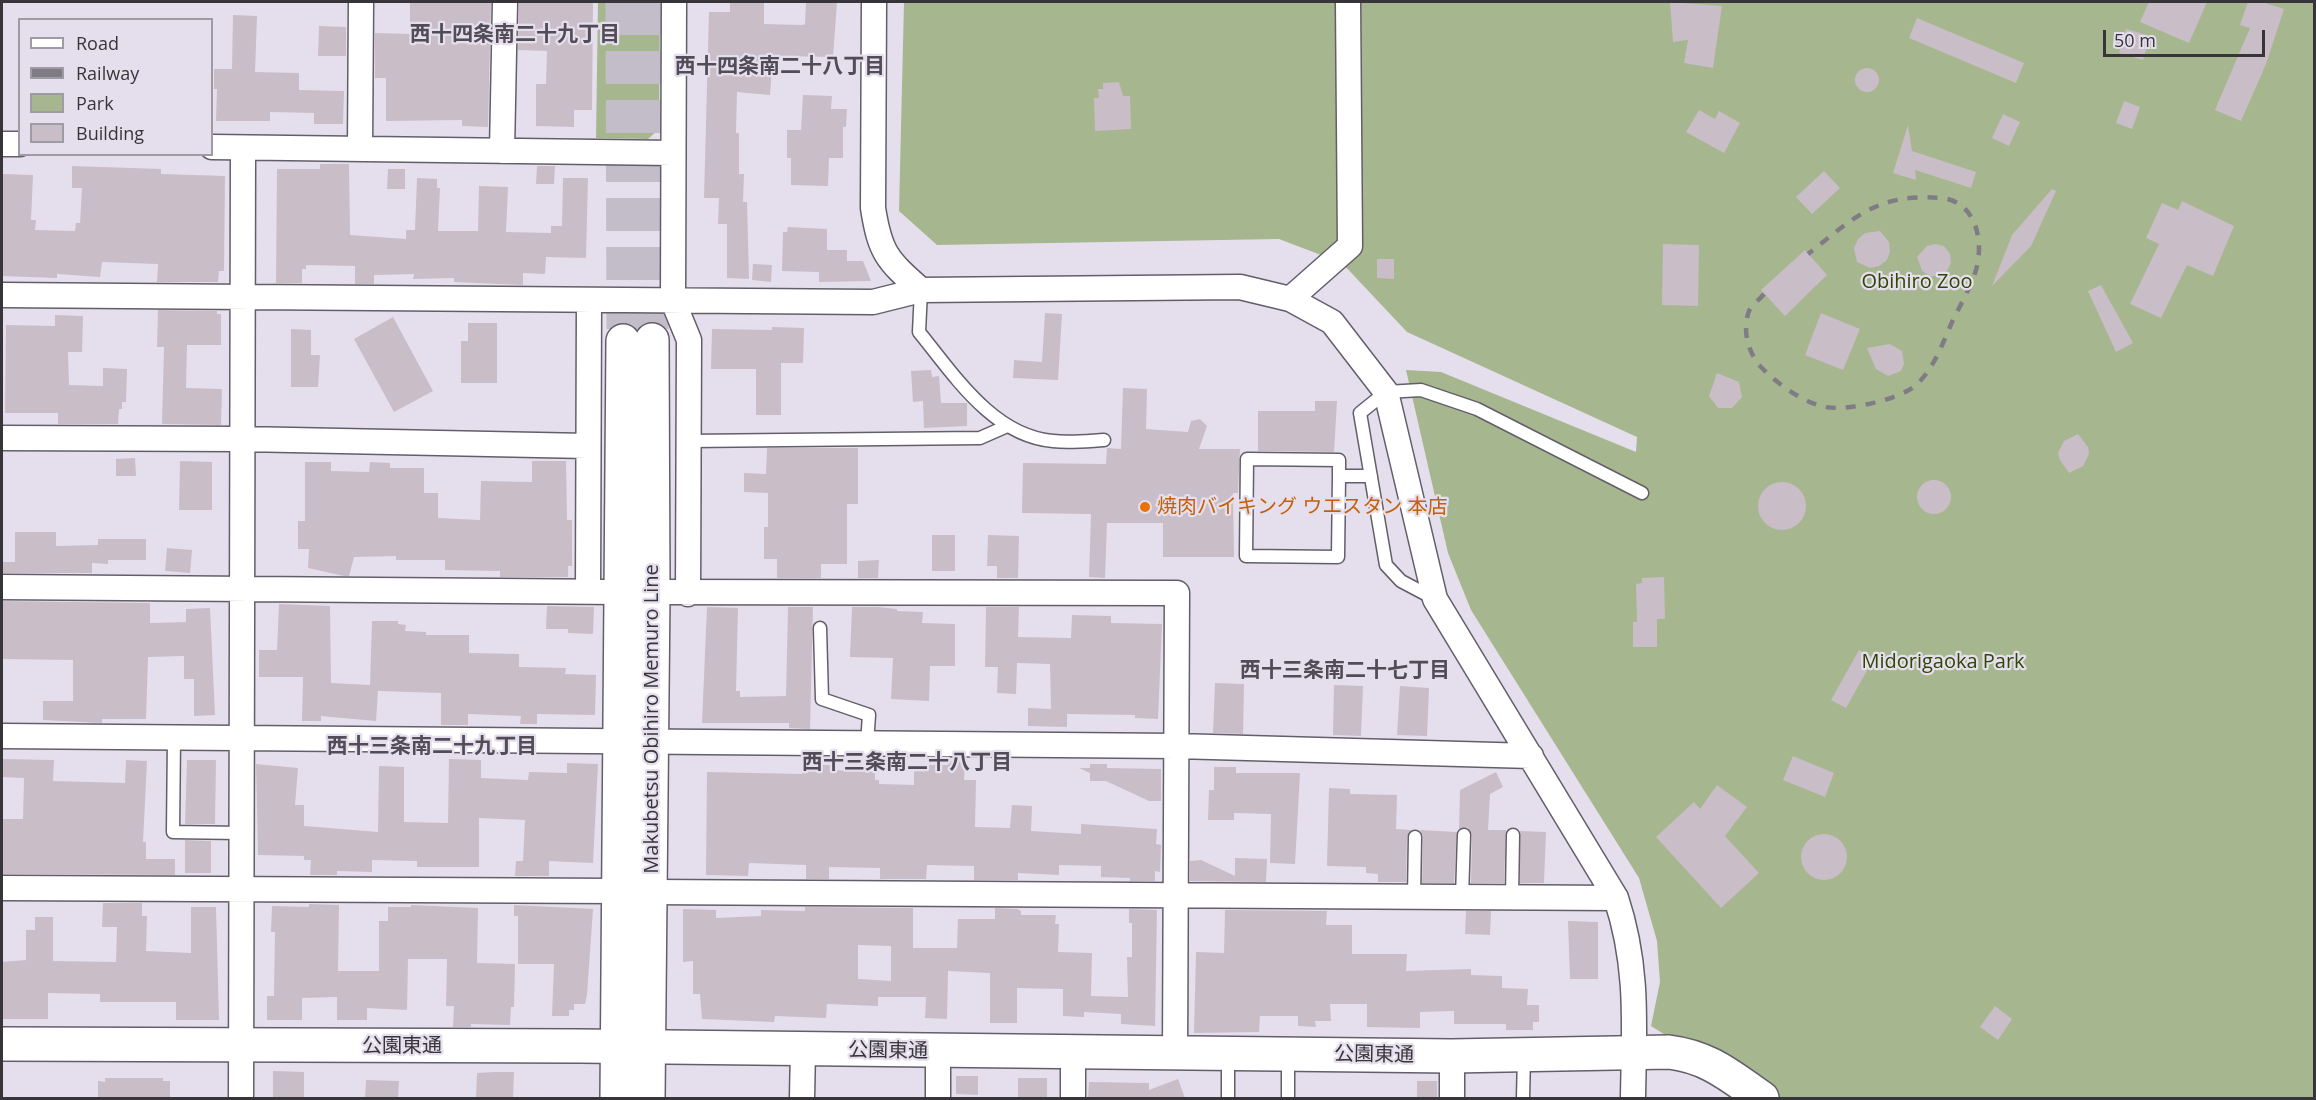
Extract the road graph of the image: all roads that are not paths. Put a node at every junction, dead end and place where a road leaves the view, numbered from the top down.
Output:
1 (361, 2) edge
2 (505, 2) edge
3 (674, 2) edge
4 (874, 2) edge
5 (1348, 2) edge
6 (2, 144) edge
7 (18, 144) edge
8 (213, 147) edge
9 (243, 147) junction
10 (360, 148) junction
11 (502, 151) junction
12 (673, 153) junction
13 (921, 290) junction
14 (2, 296) edge
15 (241, 298) junction
16 (1290, 299) junction
17 (589, 301) junction
18 (673, 301) junction
19 (637, 341) tunnel mouth
20 (1386, 392) junction
21 (1005, 427) junction
22 (2, 438) edge
23 (242, 439) junction
24 (1104, 440) dead end
25 (689, 441) junction
26 (587, 446) junction
27 (1339, 476) junction
28 (1371, 476) junction
29 (1641, 493) dead end
30 (2, 587) edge
31 (240, 588) junction
32 (588, 591) junction
33 (638, 592) junction
34 (688, 594) junction
35 (1435, 599) junction
36 (820, 628) dead end
37 (2, 736) edge
38 (174, 738) junction
39 (240, 738) junction
40 (621, 742) junction
41 (653, 743) junction
42 (867, 744) junction
43 (1176, 746) junction
44 (1531, 756) junction
45 (240, 833) junction
46 (1464, 835) dead end
47 (1513, 835) dead end
48 (1415, 837) dead end
49 (2, 888) edge
50 (240, 890) junction
51 (618, 891) junction
52 (651, 892) junction
53 (1176, 895) junction
54 (1414, 896) junction
55 (1462, 897) junction
56 (1512, 897) junction
57 (1616, 898) junction
58 (2, 1044) edge
59 (241, 1047) junction
60 (633, 1048) junction
61 (803, 1049) junction
62 (938, 1052) junction
63 (1073, 1052) junction
64 (1175, 1053) junction
65 (1228, 1053) junction
66 (1634, 1053) junction
67 (1288, 1054) junction
68 (1524, 1055) junction
69 (1452, 1056) junction
70 (241, 1098) edge
71 (617, 1098) edge
72 (648, 1098) edge
73 (802, 1098) edge
74 (938, 1098) edge
75 (1073, 1098) edge
76 (1227, 1098) edge
77 (1288, 1098) edge
78 (1452, 1098) edge
79 (1524, 1098) edge
80 (1633, 1098) edge
81 (1762, 1098) edge

1 - 10 street
2 - 11 street
3 - 12 street
4 - 13 street
5 - 16 street
6 - 7 street
8 - 9 street
9 - 10 street
9 - 15 street
10 - 11 street
11 - 12 street
12 - 18 street
13 - 16 street
13 - 18 street
13 - 21 lane
14 - 15 street
15 - 17 street
15 - 23 street
16 - 20 street
17 - 18 street
17 - 26 street
18 - 25 street
19 - 33 street, Makubetsu Obihiro Memuro Line
20 - 28 lane
20 - 29 lane
20 - 35 street
21 - 24 lane
21 - 25 lane
22 - 23 street
23 - 26 street
23 - 31 street
25 - 34 street
26 - 32 street
27 - 27 lane
27 - 28 lane
28 - 35 lane
30 - 31 street
31 - 32 street
31 - 39 street
32 - 33 street
33 - 34 street
33 - 40 street, Makubetsu Obihiro Memuro Line
33 - 41 street, Makubetsu Obihiro Memuro Line
34 - 43 street
35 - 44 street
36 - 42 lane
37 - 38 street
38 - 39 street
38 - 45 lane
39 - 40 street
39 - 45 street
40 - 41 street
40 - 51 street, Makubetsu Obihiro Memuro Line
41 - 42 street
41 - 52 street, Makubetsu Obihiro Memuro Line
42 - 43 street
43 - 44 street
43 - 53 street
44 - 57 street
45 - 50 street
46 - 55 lane
47 - 56 lane
48 - 54 lane
49 - 50 street
50 - 51 street
50 - 59 street
51 - 60 street, Makubetsu Obihiro Memuro Line
52 - 53 street
52 - 60 street, Makubetsu Obihiro Memuro Line
53 - 54 street
53 - 64 street
54 - 55 street
55 - 56 street
56 - 57 street
57 - 66 street
58 - 59 street, 公園東通
59 - 60 street, 公園東通
59 - 70 street
60 - 61 street, 公園東通
60 - 71 street, Makubetsu Obihiro Memuro Line
60 - 72 street, Makubetsu Obihiro Memuro Line
61 - 62 street, 公園東通
61 - 73 street
62 - 63 street, 公園東通
62 - 74 street
63 - 64 street, 公園東通
63 - 75 street
64 - 65 street, 公園東通
65 - 67 street, 公園東通
65 - 76 lane
66 - 68 street, 公園東通
66 - 80 street
66 - 81 street, 公園東通
67 - 69 street, 公園東通
67 - 77 lane
68 - 69 street, 公園東通
68 - 79 lane
69 - 78 street

